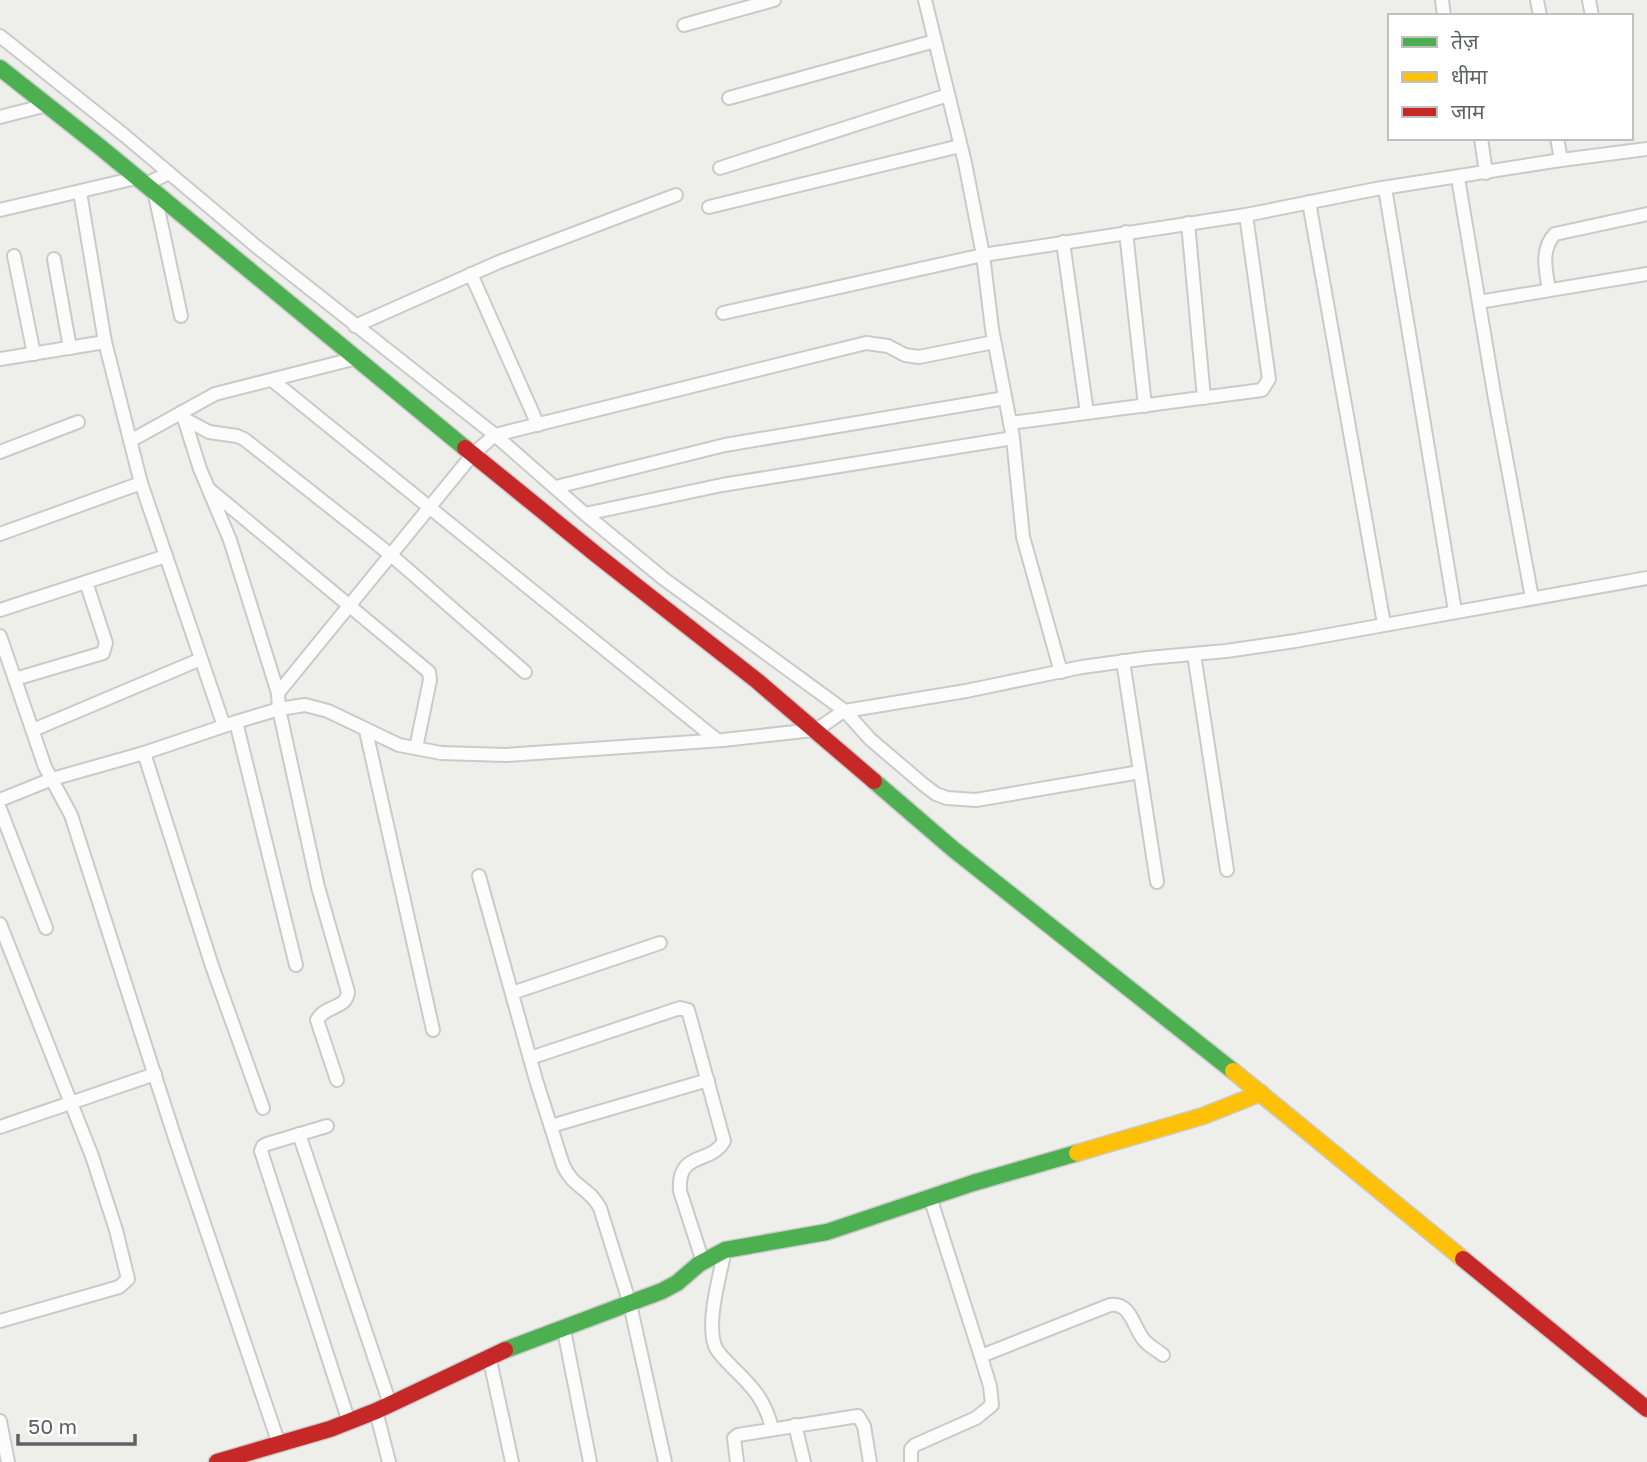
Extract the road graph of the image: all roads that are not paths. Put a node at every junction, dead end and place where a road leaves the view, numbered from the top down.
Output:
1 (774, 0) edge
2 (925, 0) edge
3 (684, 25) dead end
4 (0, 36) edge
5 (935, 41) junction
6 (0, 68) edge
7 (948, 95) junction
8 (729, 99) dead end
9 (47, 105) junction
10 (0, 117) edge
11 (1481, 140) edge
12 (1557, 140) edge
13 (1610, 140) edge
14 (960, 146) junction
15 (1647, 149) edge
16 (1612, 153) junction
17 (1560, 160) junction
18 (720, 168) dead end
19 (1486, 173) junction
20 (167, 174) junction
21 (1458, 178) junction
22 (147, 185) junction
23 (1385, 188) junction
24 (80, 191) junction
25 (677, 195) dead end
26 (1309, 202) junction
27 (709, 207) dead end
28 (0, 210) edge
29 (1647, 214) edge
30 (1246, 215) junction
31 (1188, 223) junction
32 (1126, 232) junction
33 (1063, 242) junction
34 (983, 255) junction
35 (13, 256) dead end
36 (54, 259) dead end
37 (471, 274) junction
38 (1647, 274) edge
39 (1549, 290) junction
40 (1479, 302) junction
41 (723, 313) dead end
42 (181, 316) dead end
43 (355, 326) junction
44 (105, 342) junction
45 (994, 342) junction
46 (70, 348) junction
47 (34, 354) junction
48 (357, 358) junction
49 (0, 359) edge
50 (272, 380) junction
51 (1005, 398) junction
52 (1204, 398) junction
53 (1145, 406) junction
54 (1087, 413) junction
55 (182, 415) junction
56 (78, 422) dead end
57 (1010, 423) junction
58 (538, 425) junction
59 (493, 437) junction
60 (1013, 438) junction
61 (130, 441) junction
62 (476, 451) junction
63 (0, 452) edge
64 (141, 483) junction
65 (556, 487) junction
66 (209, 488) junction
67 (429, 507) junction
68 (585, 514) junction
69 (0, 534) edge
70 (391, 555) junction
71 (166, 556) junction
72 (1647, 578) edge
73 (86, 582) junction
74 (1532, 598) junction
75 (349, 605) junction
76 (0, 610) edge
77 (1455, 611) junction
78 (1384, 624) junction
79 (0, 636) edge
80 (1194, 654) junction
81 (201, 659) junction
82 (1123, 661) junction
83 (525, 672) dead end
84 (1061, 672) junction
85 (15, 679) junction
86 (278, 693) junction
87 (279, 709) junction
88 (839, 713) junction
89 (230, 724) junction
90 (818, 728) junction
91 (33, 730) junction
92 (366, 731) junction
93 (717, 740) junction
94 (416, 748) junction
95 (144, 753) junction
96 (1140, 772) junction
97 (51, 779) junction
98 (0, 800) edge
99 (0, 809) edge
100 (1227, 870) dead end
101 (479, 876) dead end
102 (1157, 882) dead end
103 (0, 924) edge
104 (46, 928) dead end
105 (660, 943) dead end
106 (296, 965) dead end
107 (512, 993) junction
108 (433, 1030) dead end
109 (530, 1058) junction
110 (155, 1074) junction
111 (337, 1080) dead end
112 (708, 1080) junction
113 (1261, 1093) junction
114 (71, 1103) junction
115 (263, 1108) dead end
116 (327, 1126) dead end
117 (551, 1126) junction
118 (0, 1127) edge
119 (299, 1134) junction
120 (930, 1197) junction
121 (725, 1250) junction
122 (703, 1262) junction
123 (630, 1304) junction
124 (0, 1321) edge
125 (564, 1330) junction
126 (1163, 1355) dead end
127 (489, 1356) junction
128 (981, 1356) junction
129 (383, 1408) junction
130 (1647, 1409) edge
131 (0, 1421) edge
132 (349, 1422) junction
133 (795, 1425) junction
134 (772, 1429) junction
135 (279, 1444) junction
136 (8, 1462) edge
137 (218, 1462) edge
138 (389, 1462) edge
139 (512, 1462) edge
140 (590, 1462) edge
141 (665, 1462) edge
142 (737, 1462) edge
143 (804, 1462) edge
144 (870, 1462) edge
145 (911, 1462) edge

1 - 3 street
2 - 5 street
4 - 20 street
5 - 7 street
5 - 8 street
6 - 9 street
7 - 14 street
7 - 18 street
9 - 10 street
9 - 22 street
11 - 19 street
12 - 17 street
13 - 16 street
14 - 27 street
14 - 34 street
15 - 16 street
16 - 17 street
17 - 19 street
19 - 21 street
20 - 22 street
20 - 43 street
21 - 23 street
21 - 40 street
22 - 24 street
22 - 42 street
22 - 48 street
23 - 26 street
23 - 77 street
24 - 28 street
24 - 44 street
25 - 37 street
26 - 30 street
26 - 78 street
29 - 39 street
30 - 31 street
30 - 52 street
31 - 32 street
31 - 52 street
32 - 33 street
32 - 53 street
33 - 34 street
33 - 54 street
34 - 41 street
34 - 45 street
35 - 47 street
36 - 46 street
37 - 43 street
37 - 58 street
38 - 39 street
39 - 40 street
40 - 74 street
43 - 59 street
44 - 46 street
44 - 61 street
45 - 51 street
45 - 58 street
46 - 47 street
47 - 49 street
48 - 50 street
48 - 62 street
50 - 55 street
50 - 67 street
51 - 57 street
51 - 65 street
52 - 53 street
53 - 54 street
54 - 57 street
55 - 61 street
55 - 66 street
55 - 70 street
56 - 63 street
57 - 60 street
58 - 59 street
59 - 62 street
59 - 65 street
60 - 68 street
60 - 84 street
61 - 64 street
62 - 67 street
62 - 90 street
64 - 69 street
64 - 71 street
65 - 68 street
66 - 75 street
66 - 86 street
67 - 70 street
67 - 93 street
68 - 88 street
70 - 75 street
70 - 83 street
71 - 73 street
71 - 81 street
72 - 74 street
73 - 76 street
73 - 85 street
74 - 77 street
75 - 86 street
75 - 94 street
77 - 78 street
78 - 80 street
79 - 85 street
80 - 82 street
80 - 100 street
81 - 89 street
81 - 91 street
82 - 84 street
82 - 96 street
84 - 88 street
85 - 91 street
86 - 87 street
87 - 89 street
87 - 92 street
87 - 111 street
88 - 90 street
88 - 96 street
89 - 95 street
89 - 106 street
90 - 93 street
90 - 113 street
91 - 97 street
92 - 94 street
92 - 108 street
93 - 94 street
95 - 97 street
95 - 115 street
96 - 102 street
97 - 98 street
97 - 110 street
99 - 104 street
101 - 107 street
103 - 114 street
105 - 107 street
107 - 109 street
109 - 112 street
109 - 117 street
110 - 114 street
110 - 135 street
112 - 117 street
112 - 122 street
113 - 120 street
113 - 130 street
114 - 118 street
114 - 124 street
116 - 119 street
117 - 123 street
119 - 129 street
119 - 132 street
120 - 121 street
120 - 128 street
121 - 122 street
121 - 134 street
122 - 123 street
123 - 125 street
123 - 141 street
125 - 127 street
125 - 140 street
126 - 128 street
127 - 129 street
127 - 139 street
128 - 145 street
129 - 132 street
129 - 138 street
131 - 136 street
132 - 135 street
133 - 134 street
133 - 143 street
133 - 144 street
134 - 142 street
135 - 137 street

